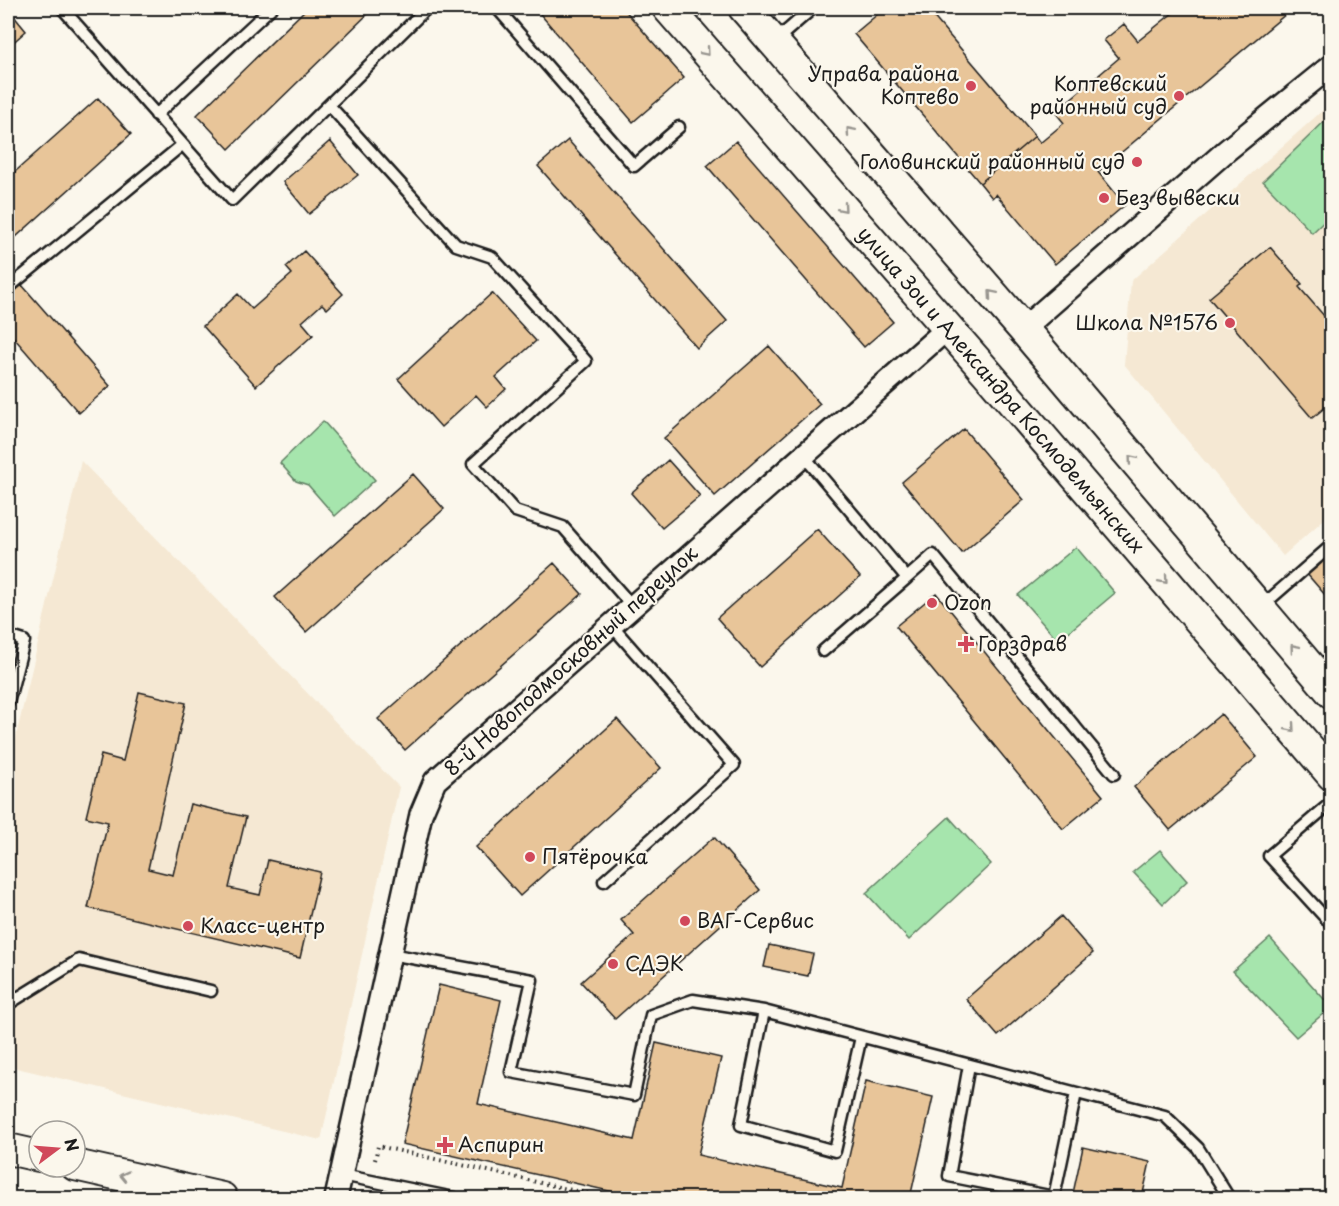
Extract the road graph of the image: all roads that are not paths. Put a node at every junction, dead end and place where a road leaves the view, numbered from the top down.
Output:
1 (62, 8) edge
2 (271, 8) edge
3 (427, 8) edge
4 (497, 8) edge
5 (668, 8) edge
6 (744, 8) edge
7 (813, 8) edge
8 (774, 42) junction
9 (1332, 65) edge
10 (328, 105) junction
11 (156, 115) junction
12 (679, 127) dead end
13 (182, 145) junction
14 (8, 288) edge
15 (948, 328) junction
16 (1023, 329) junction
17 (803, 455) junction
18 (1332, 545) edge
19 (907, 578) junction
20 (633, 607) junction
21 (1259, 608) junction
22 (612, 626) junction
23 (8, 636) edge
24 (823, 651) dead end
25 (1332, 693) edge
26 (8, 704) edge
27 (1114, 774) dead end
28 (1332, 775) edge
29 (1332, 801) edge
30 (604, 881) dead end
31 (1332, 925) edge
32 (390, 954) junction
33 (211, 991) dead end
34 (8, 1004) edge
35 (764, 1011) junction
36 (861, 1037) junction
37 (969, 1065) junction
38 (1076, 1093) junction
39 (8, 1149) edge
40 (27, 1153) edge
41 (87, 1168) edge
42 (342, 1175) junction
43 (222, 1198) edge
44 (336, 1198) edge
45 (454, 1198) edge
46 (1229, 1198) edge

1 - 11 lane
2 - 11 lane
3 - 10 lane
4 - 12 lane
5 -> 15 main road, улица Зои и Александра Космодемьянских
6 - 8 main road
7 - 8 lane
16 -> 8 main road
9 - 16 street
10 - 13 lane
10 - 20 lane
11 - 13 lane
13 - 14 lane
15 - 17 street, 8-й Новоподмосковный переулок
15 -> 28 main road, улица Зои и Александра Космодемьянских
21 -> 16 main road
17 - 19 lane
17 - 20 street, 8-й Новоподмосковный переулок
18 - 21 lane
19 - 24 lane
19 - 27 lane
20 - 22 street, 8-й Новоподмосковный переулок
25 -> 21 main road
22 - 30 lane
22 - 32 street, 8-й Новоподмосковный переулок
23 - 26 lane
29 - 31 lane
32 - 35 lane
32 - 42 street, 8-й Новоподмосковный переулок
33 - 34 lane
35 - 36 lane
35 - 36 lane
36 - 37 lane
37 - 38 lane
37 - 38 lane
38 - 46 lane
39 - 40 main road
43 -> 41 main road
42 - 44 street, 8-й Новоподмосковный переулок
42 - 45 lane

